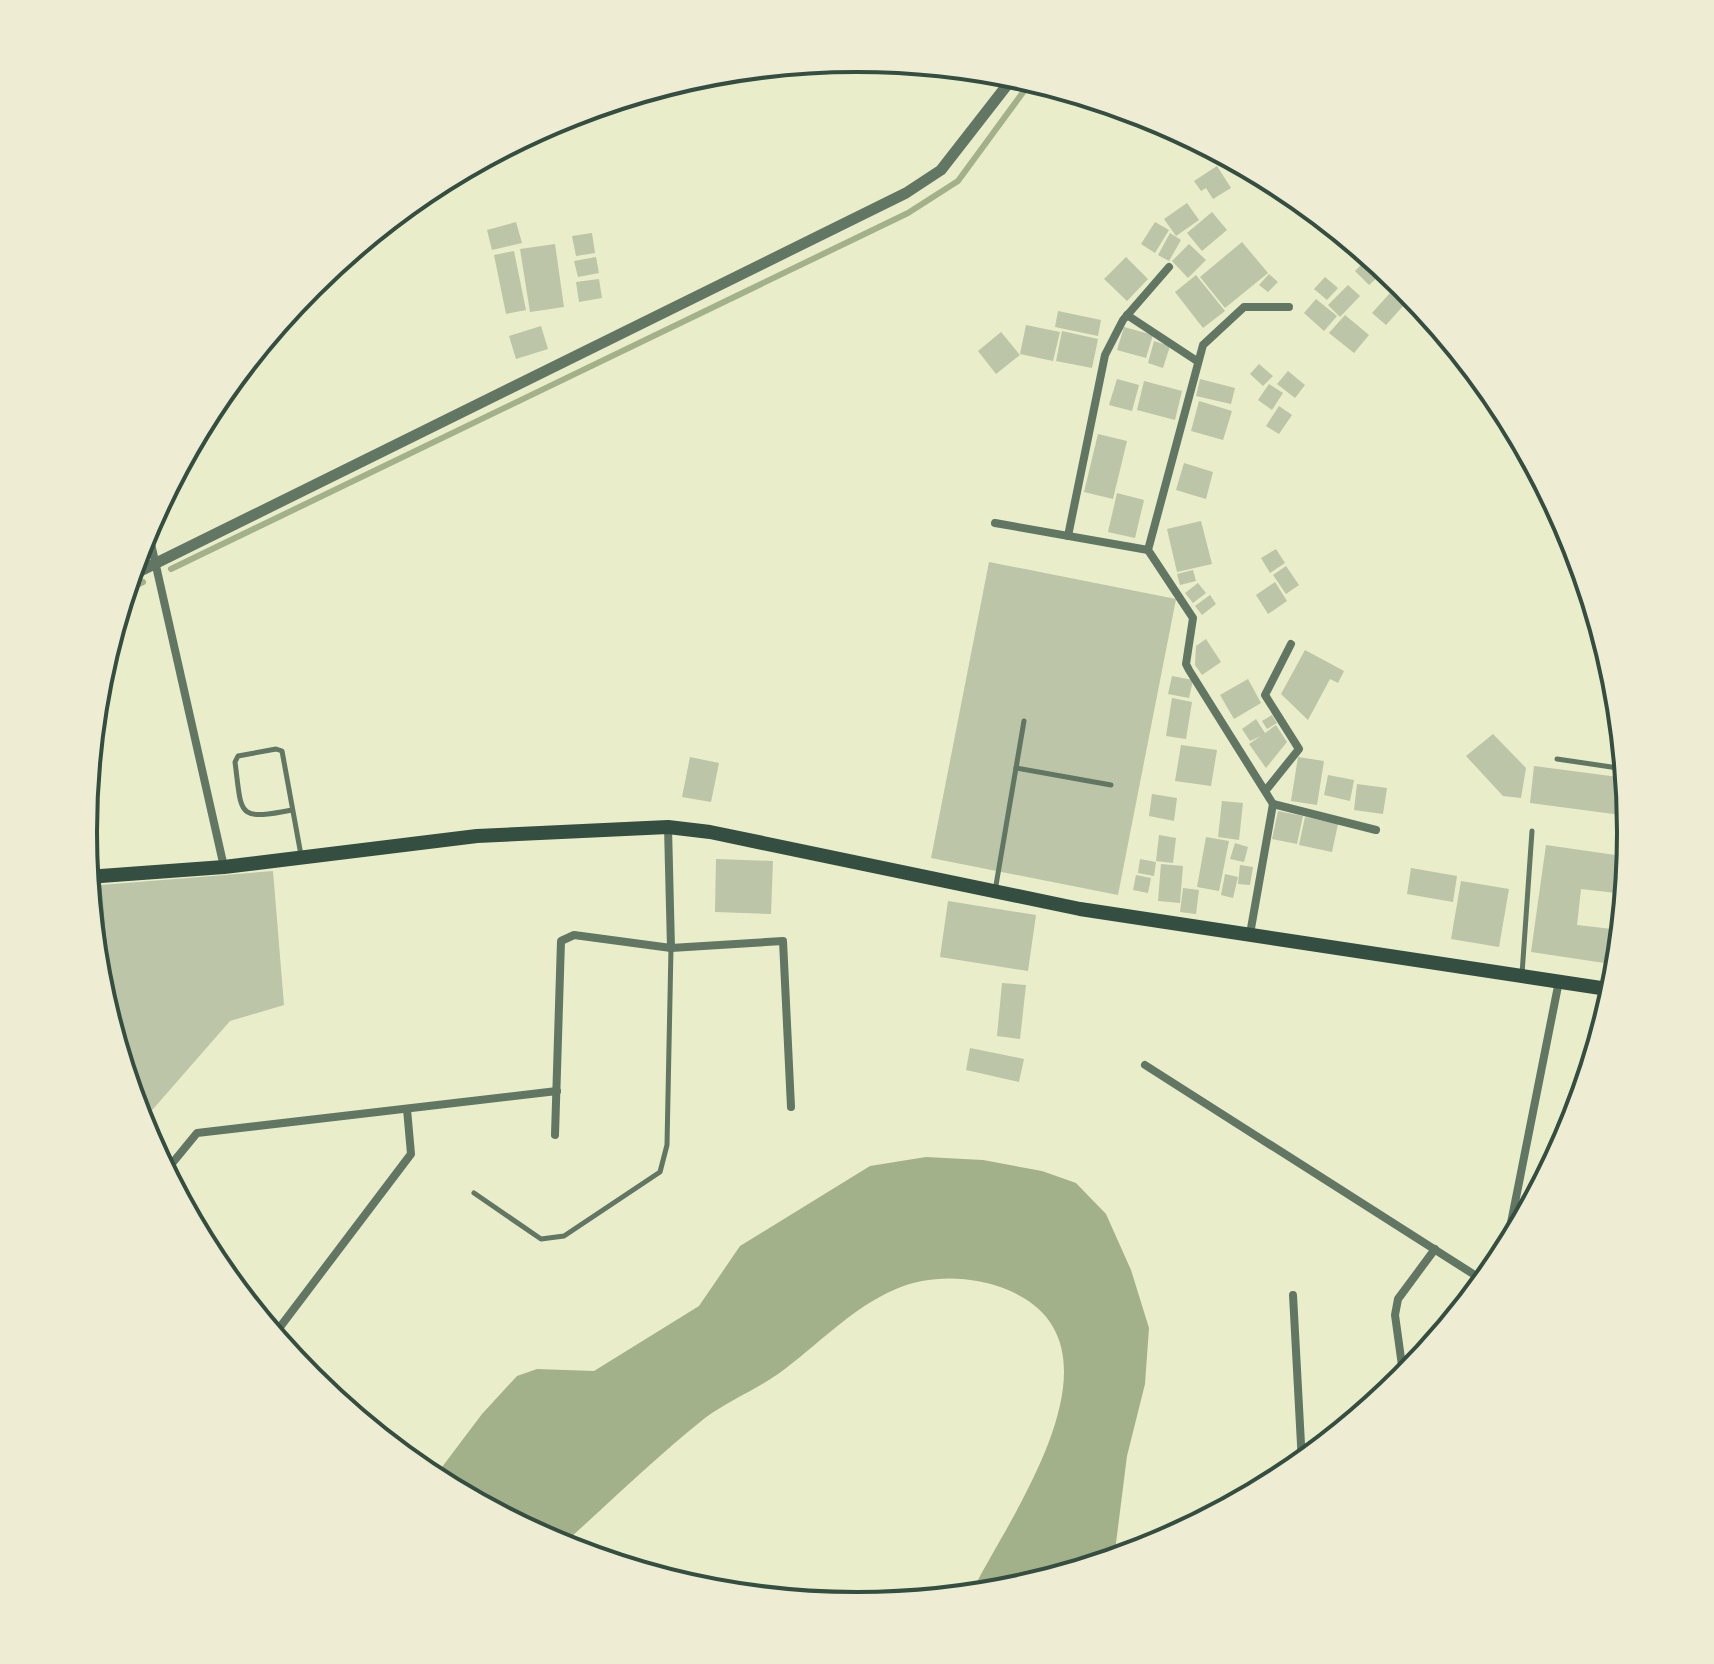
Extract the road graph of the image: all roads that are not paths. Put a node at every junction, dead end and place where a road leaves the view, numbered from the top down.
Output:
1 (1006, 87) edge
2 (1169, 267) dead end
3 (1289, 307) dead end
4 (1127, 315) junction
5 (1197, 361) junction
6 (995, 523) dead end
7 (1068, 536) junction
8 (152, 549) edge
9 (1148, 550) junction
10 (155, 563) junction
11 (144, 568) edge
12 (1291, 644) dead end
13 (1024, 721) dead end
14 (1557, 759) dead end
15 (1614, 767) edge
16 (1016, 768) junction
17 (1111, 785) dead end
18 (1266, 790) junction
19 (1273, 804) junction
20 (292, 810) junction
21 (668, 827) junction
22 (1376, 830) dead end
23 (1532, 831) dead end
24 (301, 857) junction
25 (224, 867) junction
26 (99, 876) edge
27 (995, 892) junction
28 (1250, 934) junction
29 (671, 948) junction
30 (1522, 975) junction
31 (1559, 981) junction
32 (1600, 988) edge
33 (1145, 1065) dead end
34 (557, 1091) junction
35 (791, 1107) dead end
36 (407, 1109) junction
37 (555, 1135) dead end
38 (173, 1163) edge
39 (474, 1193) dead end
40 (1512, 1216) edge
41 (1435, 1249) junction
42 (1474, 1275) edge
43 (1293, 1295) dead end
44 (280, 1326) edge
45 (1401, 1361) edge
46 (1301, 1448) edge

1 - 10 street
2 - 4 street
3 - 5 street
4 - 5 street
4 - 7 street
5 - 9 street
6 - 7 street
7 - 9 street
8 - 10 street
9 - 18 street
10 - 11 street
10 - 25 street
12 - 18 street
13 - 16 lane
14 - 15 lane
16 - 17 lane
16 - 27 lane
18 - 19 street
19 - 22 street
19 - 28 street
20 - 20 lane
20 - 24 lane
21 - 24 main road
21 - 27 main road
21 - 29 street
23 - 30 lane
24 - 25 main road
25 - 26 main road
27 - 28 main road
28 - 30 main road
29 - 34 street
29 - 35 street
29 - 39 lane
30 - 31 main road
31 - 32 main road
31 - 40 street
33 - 41 street
34 - 36 street
34 - 37 street
36 - 38 street
36 - 44 street
41 - 42 street
41 - 45 street
43 - 46 street

